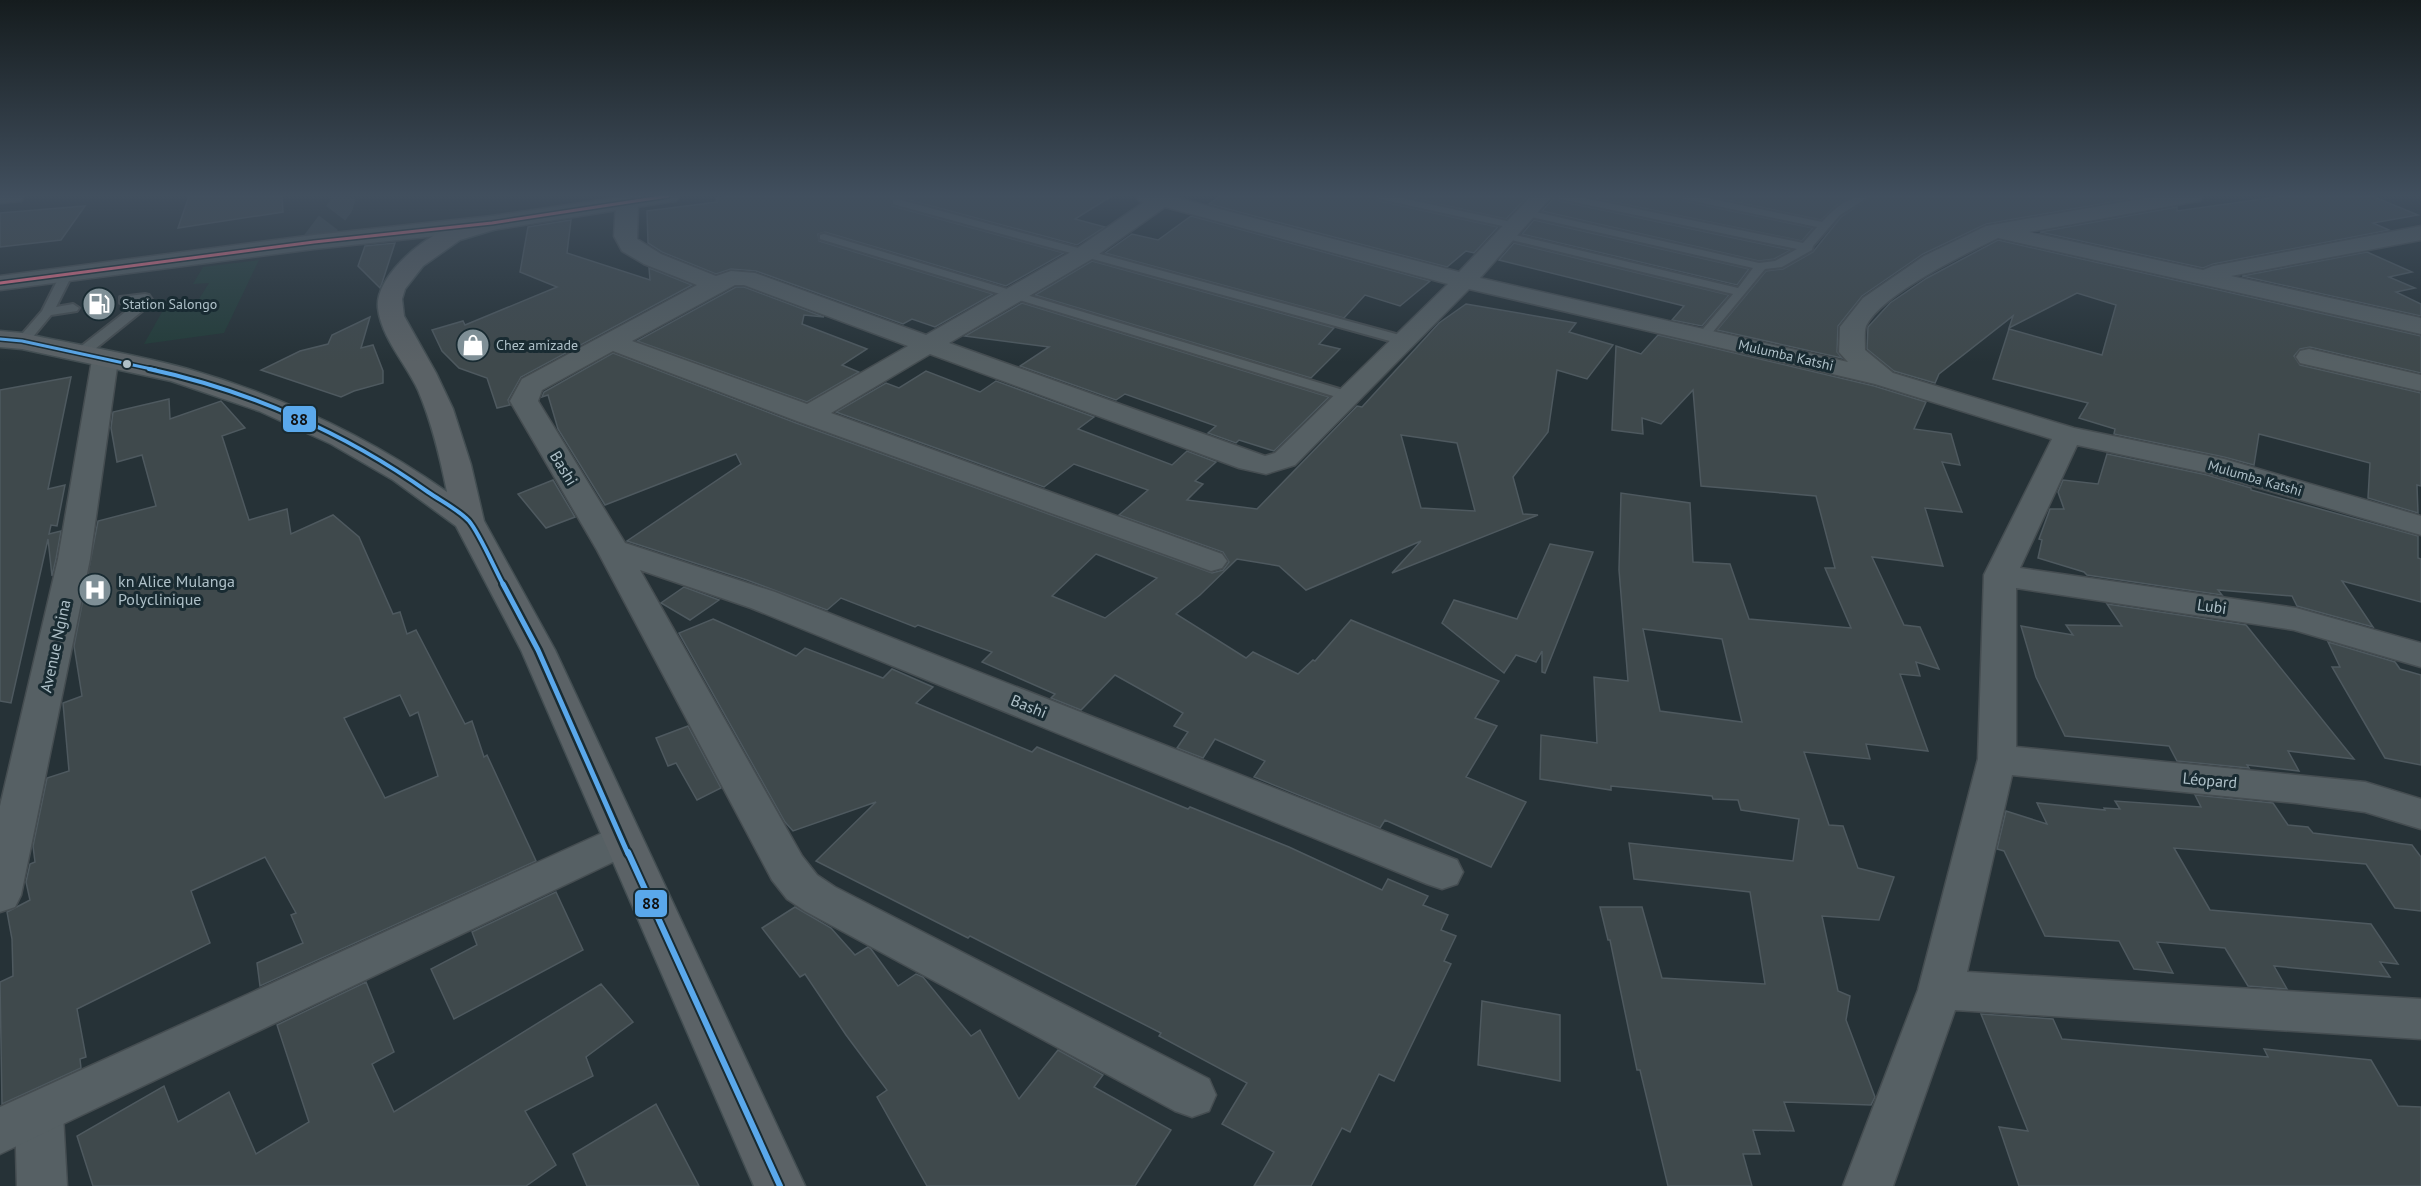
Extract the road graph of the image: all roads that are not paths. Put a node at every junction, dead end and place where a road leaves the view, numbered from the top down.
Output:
1 (251, 251) edge
2 (426, 251) edge
3 (639, 251) edge
4 (871, 251) edge
5 (1074, 251) edge
6 (1087, 251) edge
7 (1365, 251) edge
8 (1492, 251) edge
9 (1605, 251) edge
10 (1673, 251) edge
11 (1803, 251) edge
12 (1952, 251) edge
13 (2089, 251) edge
14 (2324, 251) edge
15 (1084, 254) junction
16 (1759, 266) junction
17 (67, 273) junction
18 (2200, 275) junction
19 (1464, 281) junction
20 (0, 283) edge
21 (717, 284) junction
22 (1741, 292) junction
23 (1012, 294) junction
24 (124, 300) dead end
25 (73, 308) dead end
26 (47, 312) junction
27 (2421, 326) edge
28 (1703, 336) junction
29 (11, 340) edge
30 (1402, 340) junction
31 (609, 341) junction
32 (924, 345) junction
33 (93, 357) junction
34 (2309, 357) dead end
35 (1883, 378) junction
36 (2421, 383) edge
37 (1348, 396) junction
38 (807, 415) junction
39 (2068, 435) junction
40 (469, 521) junction
41 (2421, 526) edge
42 (613, 550) junction
43 (1211, 561) dead end
44 (2000, 575) junction
45 (2421, 655) edge
46 (1996, 759) junction
47 (2421, 814) edge
48 (622, 840) junction
49 (1442, 872) dead end
50 (0, 894) edge
51 (1940, 990) junction
52 (2421, 1019) edge
53 (1192, 1095) dead end
54 (19, 1123) edge
55 (42, 1186) edge
56 (780, 1186) edge
57 (1868, 1186) edge

1 - 17 street
2 - 40 highway
3 - 21 street
4 - 23 lane
5 - 15 lane
6 - 15 street
7 - 19 street, Mulumba Katshi
8 - 19 street
9 - 22 lane
10 - 16 lane
11 - 16 lane
12 - 35 street
13 - 18 street
14 - 18 street
15 - 23 street
15 - 30 lane
16 - 22 lane
17 - 20 street
17 - 26 lane
18 - 27 street
19 - 28 street, Mulumba Katshi
19 - 30 street
21 - 31 street
21 - 32 street
22 - 28 lane
23 - 32 street
23 - 37 lane
24 - 33 lane
25 - 26 lane
26 - 29 lane
28 - 35 street, Mulumba Katshi
29 - 33 highway
30 - 37 street
31 - 38 street
31 - 42 street, Bashi
32 - 37 street
32 - 38 street
33 - 40 highway
33 - 50 street, Avenue Ngina
34 - 36 street
35 - 39 street, Mulumba Katshi
38 - 43 street
39 - 41 street, Mulumba Katshi
39 - 44 street
40 - 48 highway
42 - 49 street, Bashi
42 - 53 street, Bashi
44 - 45 street, Lubi
44 - 46 street
46 - 47 street, Léopard
46 - 51 street
48 - 54 street
48 - 56 highway
51 - 52 street
51 - 57 street
54 - 55 street

